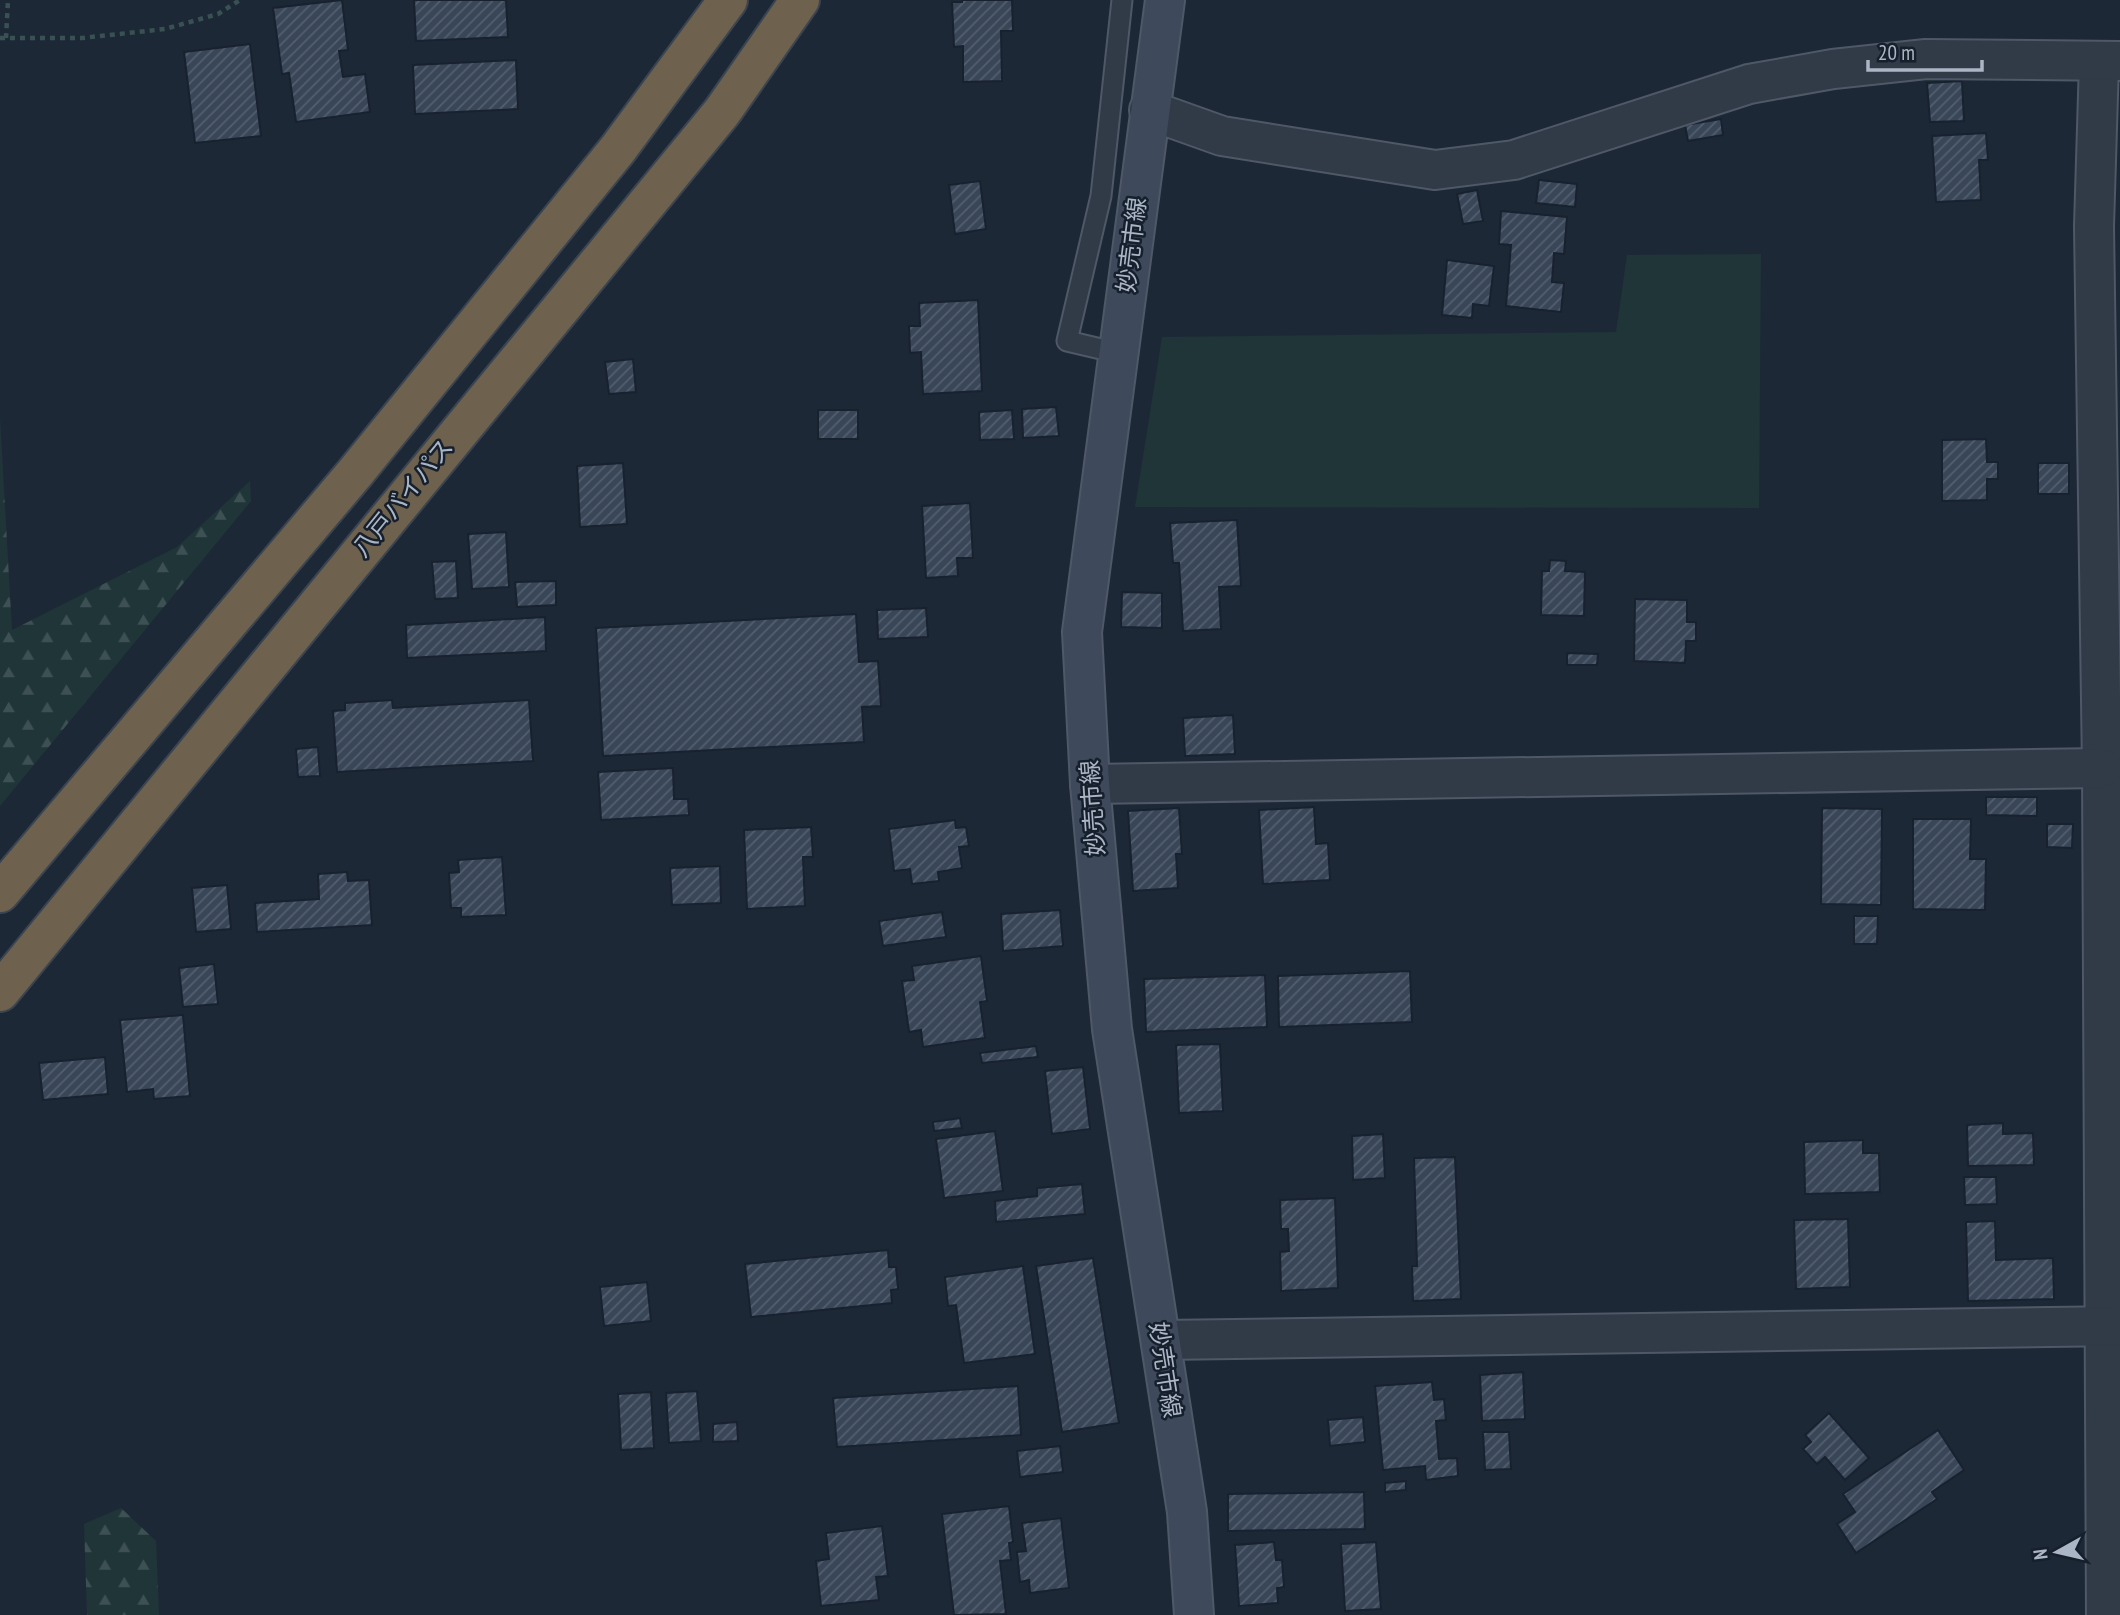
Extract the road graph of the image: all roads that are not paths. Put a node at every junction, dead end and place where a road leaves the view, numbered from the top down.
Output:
1 (728, 0) edge
2 (800, 0) edge
3 (1122, 0) edge
4 (1165, 0) edge
5 (2110, 62) edge
6 (1149, 110) junction
7 (1118, 353) junction
8 (2102, 768) junction
9 (1090, 784) junction
10 (0, 893) edge
11 (0, 992) edge
12 (2112, 1326) edge
13 (1161, 1340) junction
14 (1194, 1615) edge
15 (2106, 1615) edge

1 - 10 highway
2 - 11 highway, 八戸バイパス
3 - 7 lane
4 - 6 main road, 妙売市線
5 - 6 street
5 - 8 street
6 - 7 main road, 妙売市線
7 - 9 main road, 妙売市線
8 - 9 street
8 - 12 street
9 - 13 main road, 妙売市線
12 - 13 street
12 - 15 street
13 - 14 main road, 妙売市線

